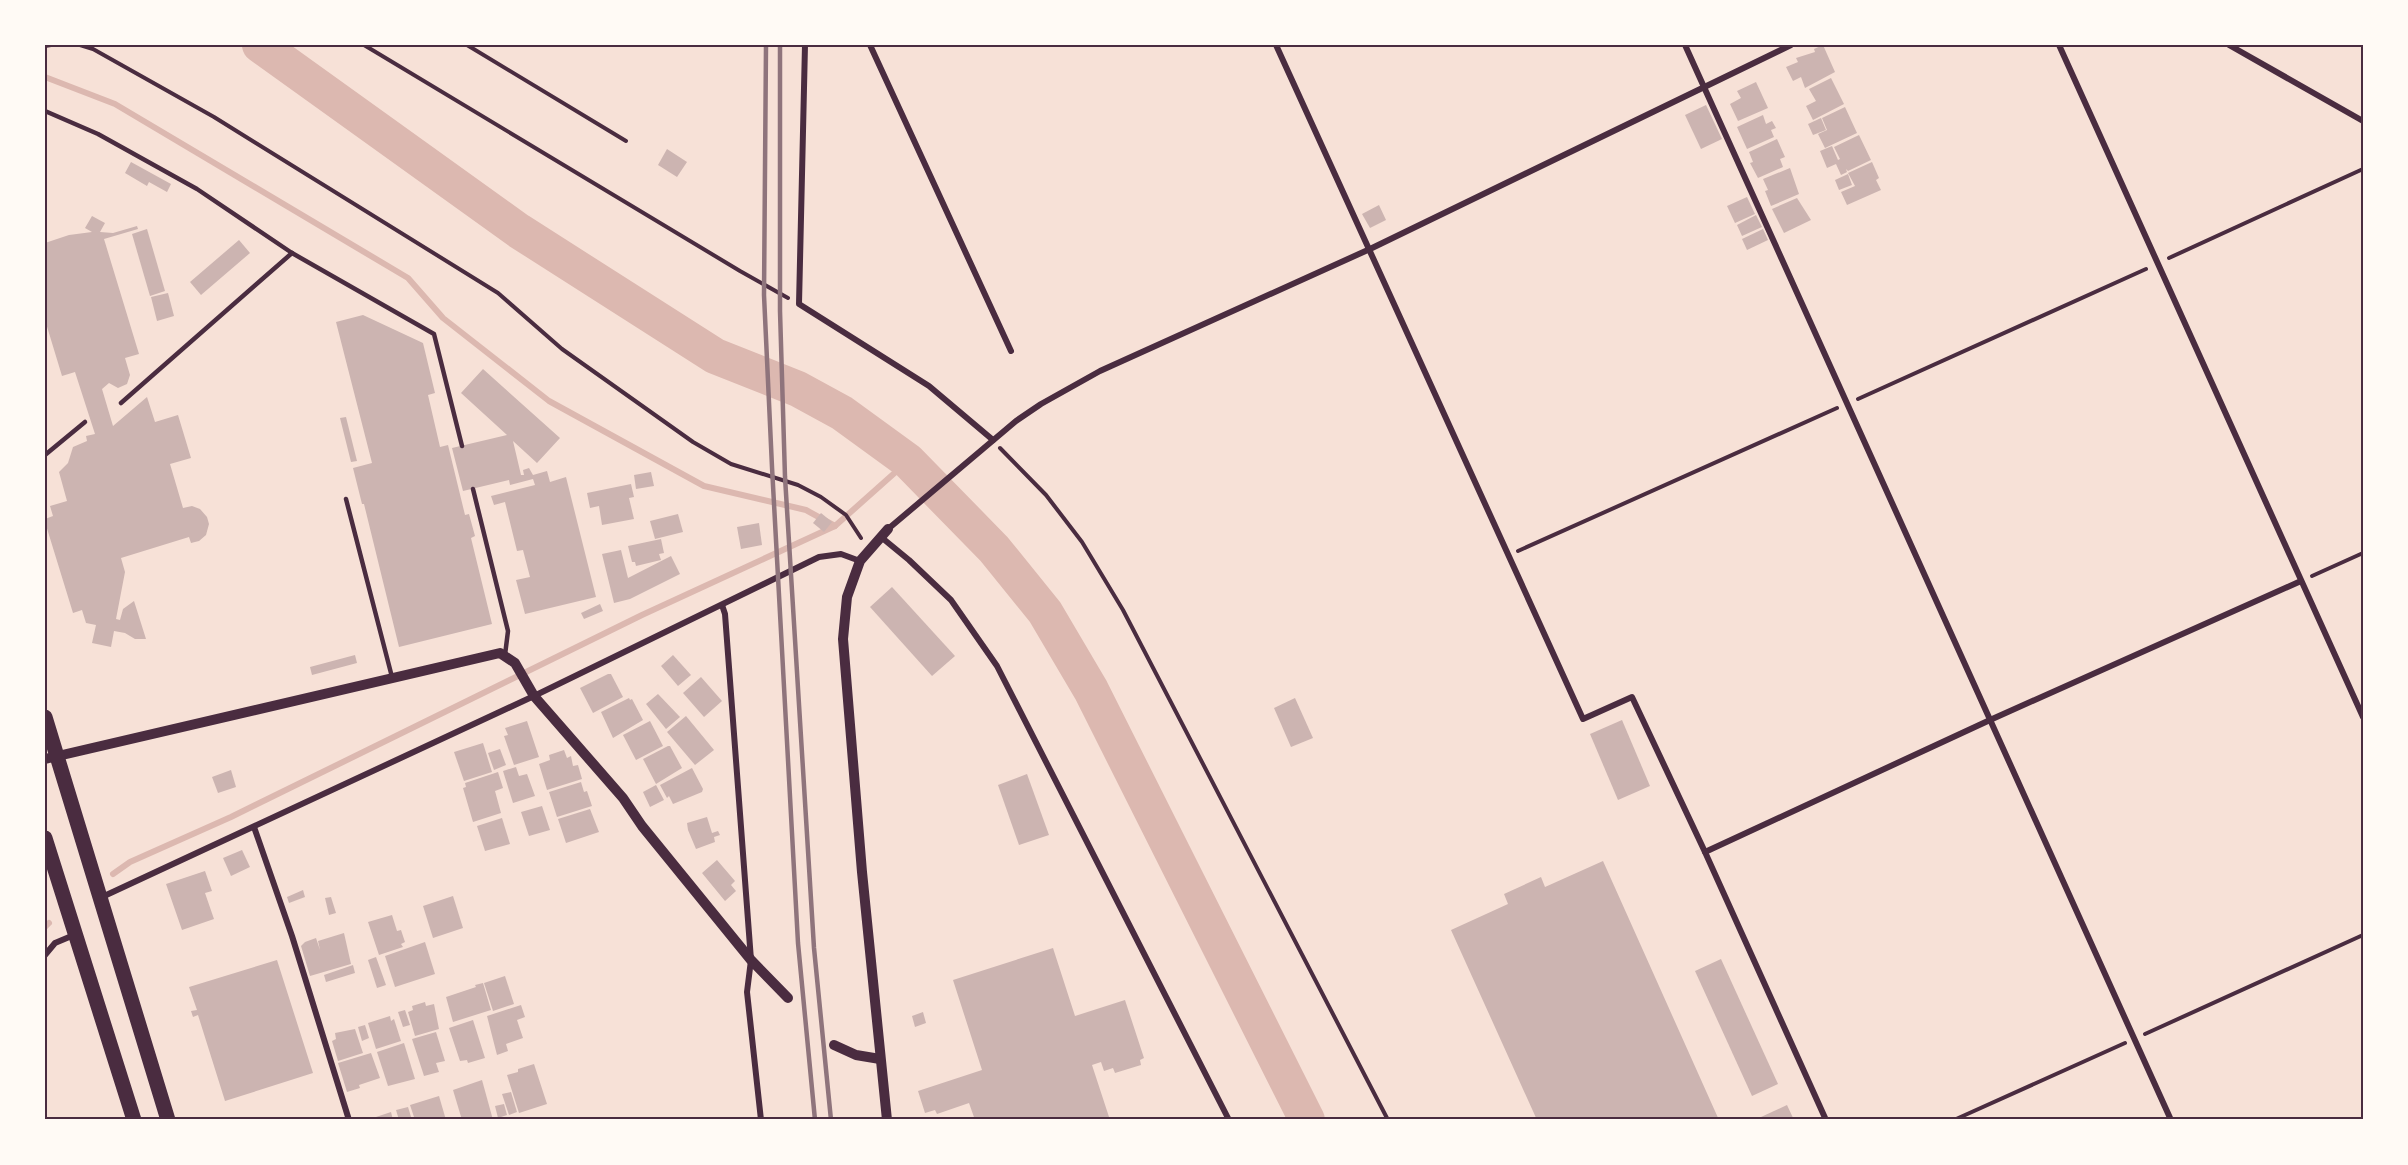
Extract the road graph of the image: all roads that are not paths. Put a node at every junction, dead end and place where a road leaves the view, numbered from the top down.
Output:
1 (805, 45) edge
2 (870, 45) edge
3 (1276, 45) edge
4 (1685, 45) edge
5 (1791, 45) edge
6 (2058, 45) edge
7 (2229, 45) edge
8 (1705, 88) junction
9 (45, 111) edge
10 (2363, 121) edge
11 (1370, 249) junction
12 (292, 254) junction
13 (1011, 351) dead end
14 (121, 403) dead end
15 (85, 422) dead end
16 (993, 440) junction
17 (462, 446) dead end
18 (45, 455) edge
19 (473, 489) dead end
20 (346, 499) dead end
21 (885, 533) junction
22 (864, 557) junction
23 (2301, 581) junction
24 (722, 604) junction
25 (505, 655) junction
26 (392, 678) junction
27 (531, 691) junction
28 (45, 717) edge
29 (2363, 717) edge
30 (1990, 720) junction
31 (51, 757) edge
32 (254, 827) junction
33 (45, 838) edge
34 (1705, 852) junction
35 (99, 898) junction
36 (74, 935) junction
37 (45, 955) edge
38 (751, 960) junction
39 (788, 998) dead end
40 (834, 1045) dead end
41 (880, 1059) junction
42 (134, 1120) edge
43 (168, 1120) edge
44 (349, 1120) edge
45 (760, 1120) edge
46 (887, 1120) edge
47 (1229, 1120) edge
48 (1826, 1120) edge
49 (2171, 1120) edge

1 - 16 street
2 - 13 street
3 - 11 street
4 - 8 street
5 - 8 street
6 - 23 street
7 - 10 street
8 - 11 street
8 - 30 street
9 - 12 lane
11 - 16 street
11 - 34 street
12 - 14 lane
12 - 17 lane
15 - 18 lane
16 - 21 street
19 - 25 lane
20 - 26 lane
21 - 22 street
21 - 47 street
22 - 24 street
22 - 41 street
23 - 29 street
23 - 30 street
24 - 27 street
24 - 38 street
25 - 26 street
25 - 27 street
26 - 31 street
27 - 32 street
27 - 38 street
28 - 31 main road
30 - 34 street
30 - 49 street
31 - 35 main road
32 - 35 street
32 - 44 street
33 - 36 main road
34 - 48 street
35 - 43 main road
36 - 37 street
36 - 42 main road
38 - 39 street
38 - 45 street
40 - 41 street
41 - 46 street

